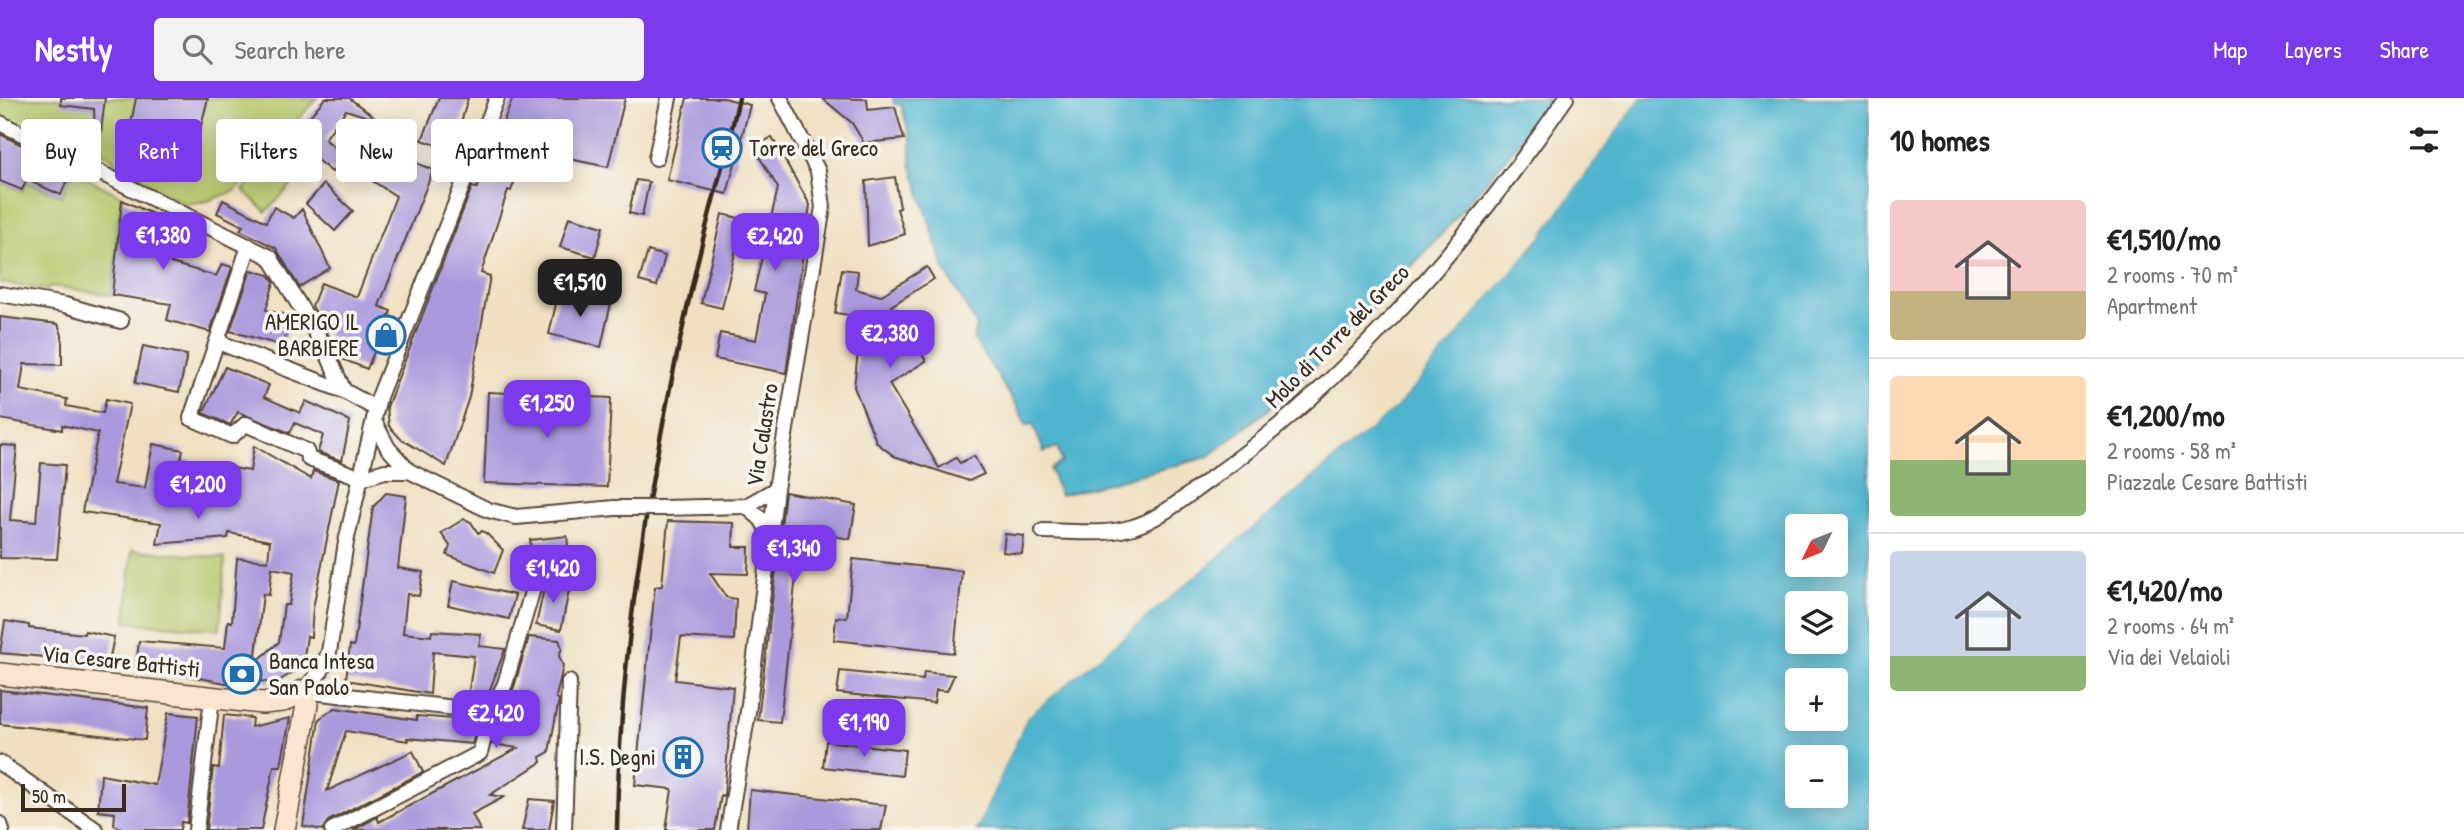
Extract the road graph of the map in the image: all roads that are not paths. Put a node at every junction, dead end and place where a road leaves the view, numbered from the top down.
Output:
1 (497, 98) edge
2 (669, 98) edge
3 (780, 98) edge
4 (1566, 98) edge
5 (0, 123) edge
6 (656, 158) dead end
7 (248, 246) junction
8 (0, 294) edge
9 (121, 321) dead end
10 (218, 342) junction
11 (344, 391) junction
12 (375, 415) junction
13 (409, 471) junction
14 (362, 478) junction
15 (776, 489) junction
16 (746, 506) junction
17 (1043, 531) dead end
18 (770, 534) junction
19 (537, 575) dead end
20 (0, 674) edge
21 (569, 682) dead end
22 (303, 691) junction
23 (212, 698) junction
24 (491, 712) junction
25 (0, 763) edge
26 (0, 824) edge
27 (2, 830) edge
28 (96, 830) edge
29 (196, 830) edge
30 (284, 830) edge
31 (332, 830) edge
32 (564, 830) edge
33 (728, 830) edge

1 - 12 street
2 - 6 street
3 - 15 street, Via Calastro
4 - 17 street, Molo di Torre del Greco
5 - 7 street
7 - 10 street
7 - 11 street
8 - 9 street
10 - 11 street
10 - 14 street
11 - 12 street
12 - 13 street
12 - 14 street
13 - 14 street
13 - 16 street, bridge
14 - 22 street
15 - 16 street
15 - 18 street, Via Calastro
16 - 18 street
18 - 33 street, Via Calastro
19 - 24 street
20 - 23 street, Via Cesare Battisti
21 - 32 street
22 - 23 street, Via Cesare Battisti
22 - 24 street
22 - 30 street
23 - 29 street
24 - 31 street
25 - 28 street
26 - 27 street

